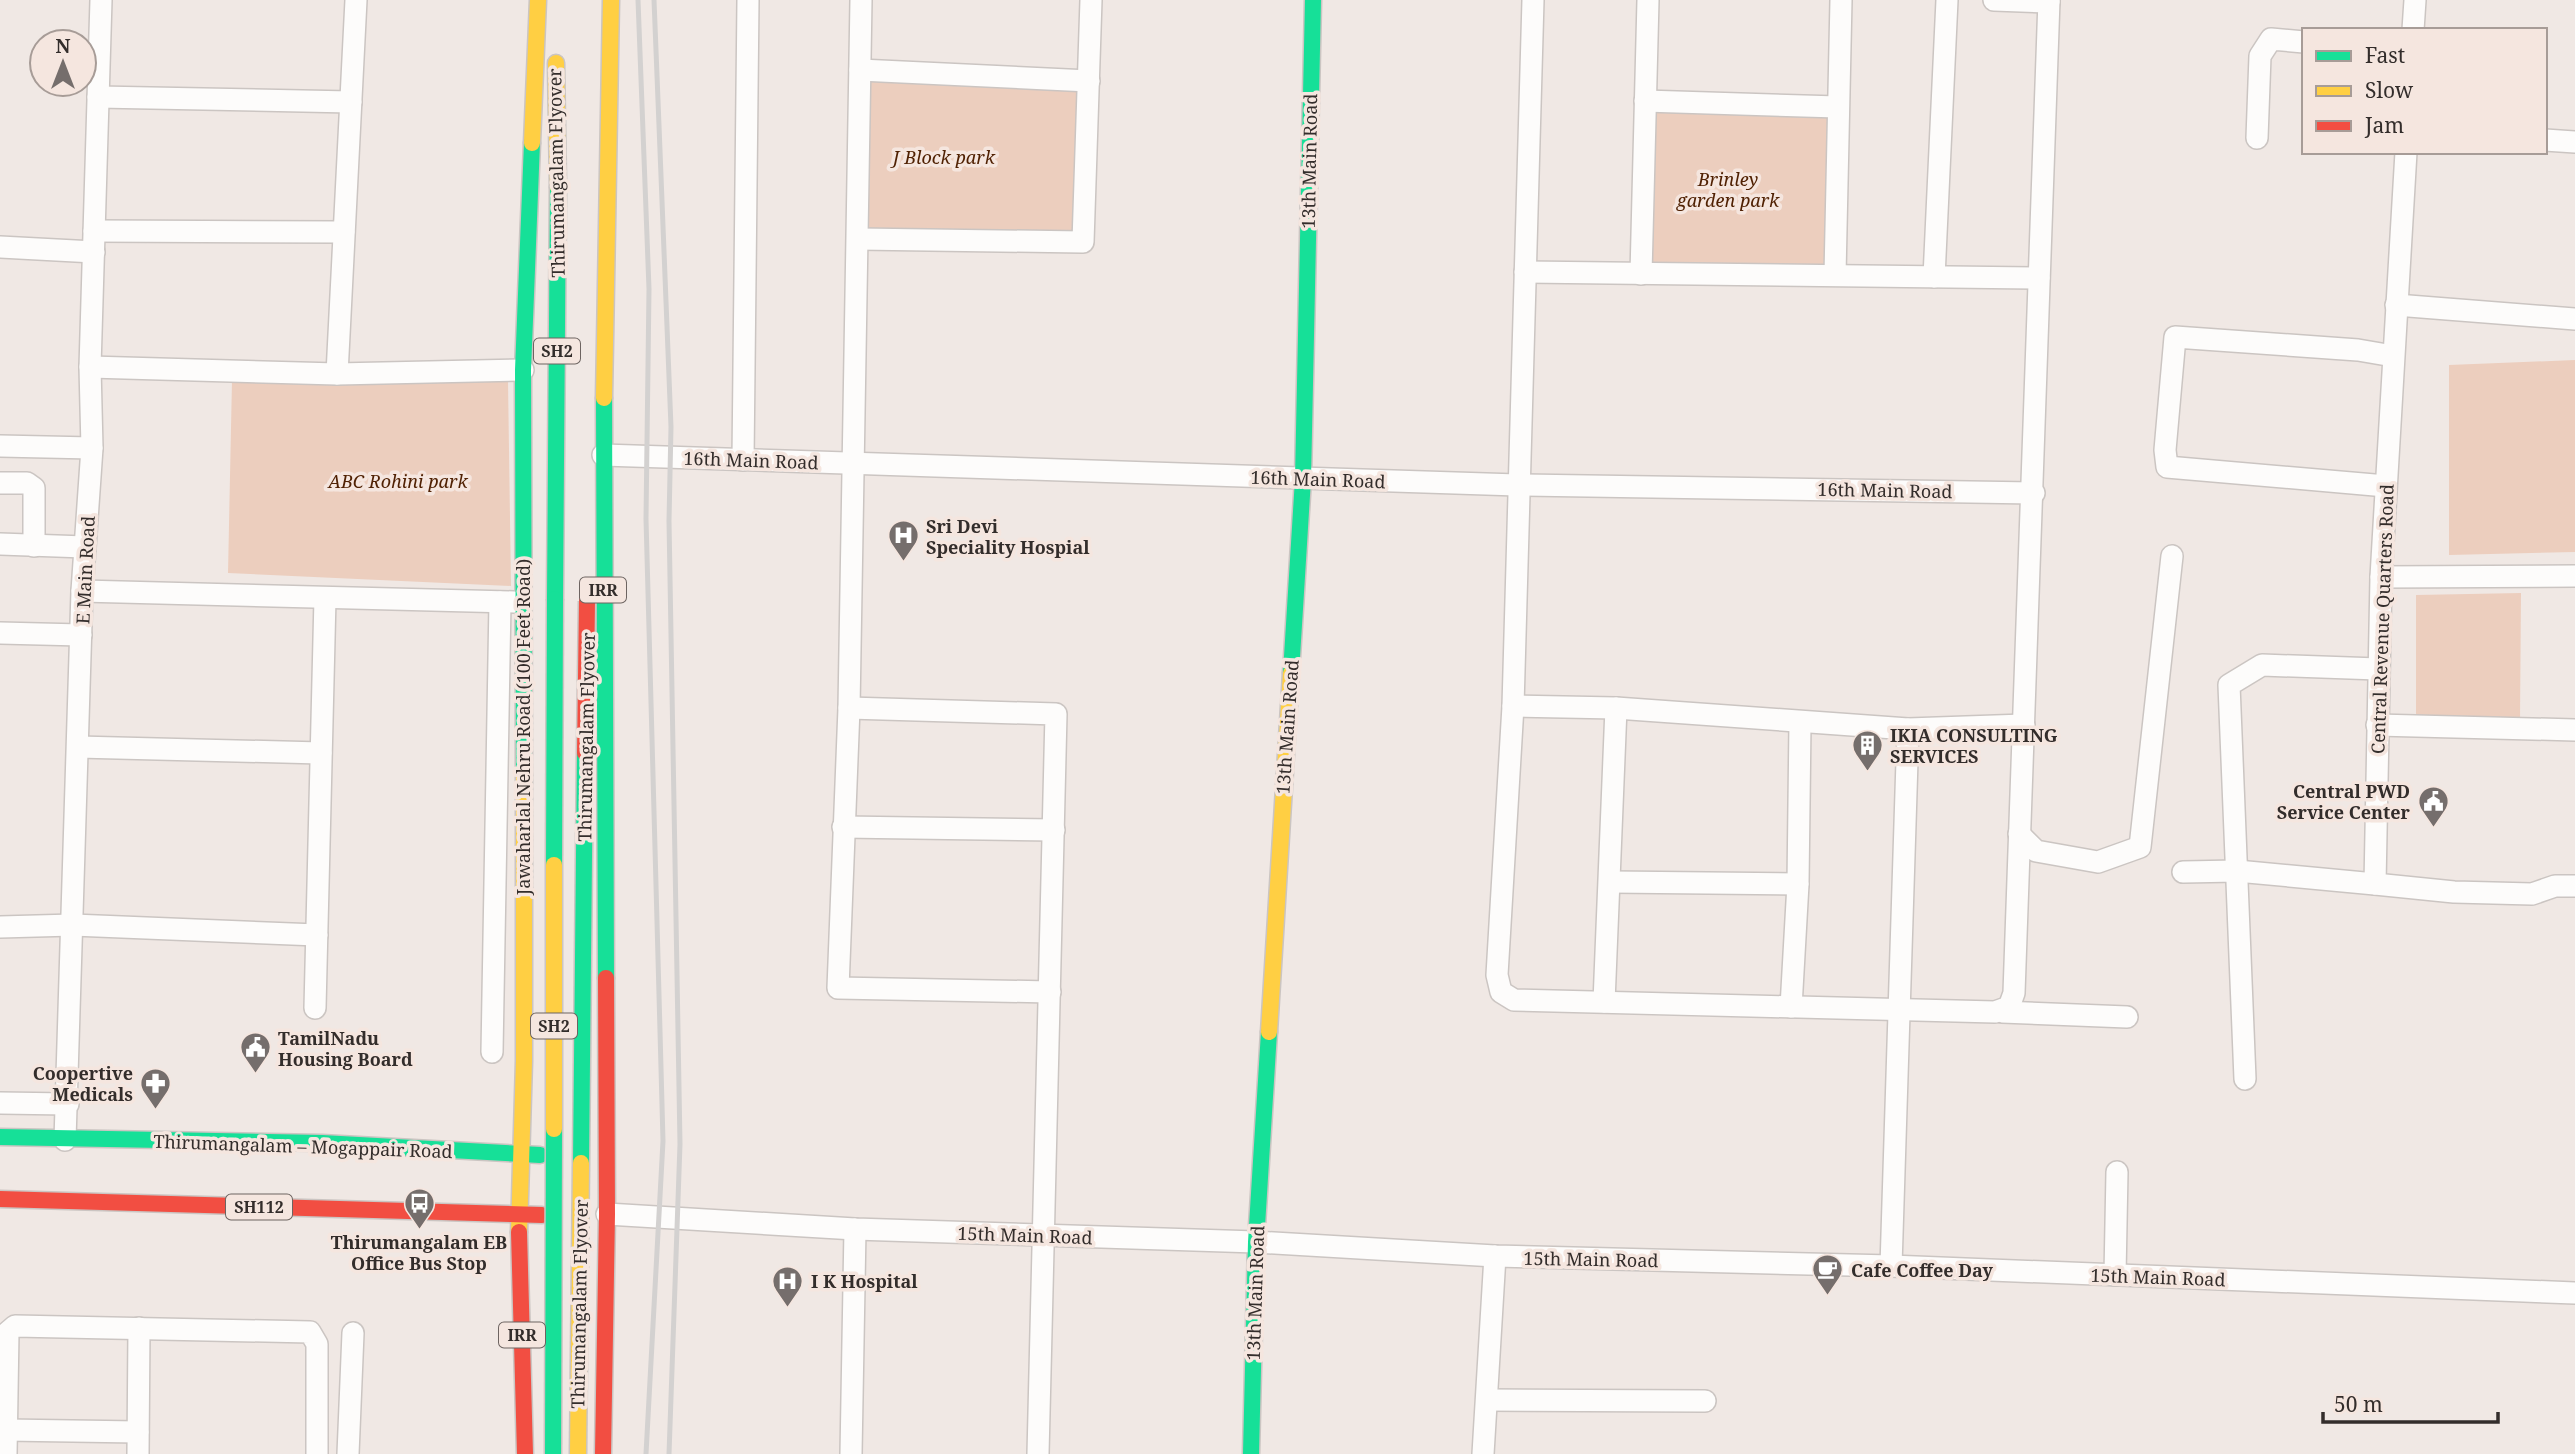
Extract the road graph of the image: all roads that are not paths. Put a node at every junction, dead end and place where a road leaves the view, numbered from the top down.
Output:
1 (101, 0) edge
2 (356, 0) edge
3 (538, 0) edge
4 (611, 0) edge
5 (748, 0) edge
6 (861, 0) edge
7 (1091, 0) edge
8 (1313, 0) edge
9 (1534, 0) edge
10 (1648, 0) edge
11 (1841, 0) edge
12 (1947, 0) edge
13 (1994, 0) edge
14 (2049, 1) edge
15 (2414, 3) edge
16 (611, 23) junction
17 (2413, 28) edge
18 (539, 29) junction
19 (2302, 42) edge
20 (860, 70) junction
21 (591, 78) dead end
22 (1088, 81) junction
23 (98, 97) joint
24 (98, 98) edge
25 (1645, 101) junction
26 (351, 102) junction
27 (1838, 107) junction
28 (2257, 138) dead end
29 (2547, 141) edge
30 (2575, 142) edge
31 (2406, 154) edge
32 (94, 230) junction
33 (344, 232) junction
34 (858, 239) junction
35 (0, 247) edge
36 (94, 253) junction
37 (590, 258) dead end
38 (1525, 272) junction
39 (1641, 274) junction
40 (1835, 275) junction
41 (1934, 277) junction
42 (2039, 278) junction
43 (2396, 305) junction
44 (2575, 319) edge
45 (2393, 356) junction
46 (90, 367) junction
47 (523, 370) junction
48 (337, 374) junction
49 (0, 446) edge
50 (92, 448) junction
51 (603, 455) junction
52 (743, 460) junction
53 (854, 464) junction
54 (1303, 479) junction
55 (0, 483) edge
56 (1517, 485) junction
57 (2386, 486) junction
58 (2034, 493) junction
59 (588, 518) dead end
60 (0, 544) edge
61 (34, 545) junction
62 (86, 547) junction
63 (2172, 555) dead end
64 (2575, 576) edge
65 (2381, 577) junction
66 (82, 591) junction
67 (587, 594) dead end
68 (325, 598) junction
69 (500, 602) junction
70 (522, 603) junction
71 (0, 633) edge
72 (81, 635) junction
73 (2378, 669) junction
74 (1513, 705) junction
75 (849, 708) junction
76 (1616, 708) junction
77 (1800, 723) junction
78 (2024, 725) junction
79 (2377, 725) junction
80 (1908, 729) junction
81 (2575, 730) edge
82 (78, 747) junction
83 (321, 753) junction
84 (843, 827) junction
85 (1054, 830) junction
86 (2019, 834) junction
87 (2238, 871) junction
88 (2183, 872) dead end
89 (1611, 883) junction
90 (1798, 884) junction
91 (2375, 884) junction
92 (2575, 886) edge
93 (73, 925) junction
94 (0, 927) edge
95 (317, 935) junction
96 (524, 974) junction
97 (606, 976) junction
98 (1050, 992) junction
99 (1604, 1002) junction
100 (1791, 1007) junction
101 (315, 1008) dead end
102 (1898, 1008) junction
103 (2002, 1012) junction
104 (2127, 1017) dead end
105 (492, 1052) dead end
106 (2245, 1079) dead end
107 (0, 1103) edge
108 (68, 1104) junction
109 (0, 1137) edge
110 (65, 1140) junction
111 (519, 1154) junction
112 (607, 1157) junction
113 (2117, 1172) dead end
114 (0, 1199) edge
115 (607, 1214) junction
116 (519, 1215) junction
117 (855, 1229) junction
118 (1044, 1236) junction
119 (1256, 1242) junction
120 (1495, 1256) junction
121 (1891, 1266) junction
122 (2115, 1275) junction
123 (2575, 1293) edge
124 (139, 1328) junction
125 (353, 1333) dead end
126 (1487, 1399) junction
127 (1705, 1401) dead end
128 (6, 1430) junction
129 (138, 1432) junction
130 (6, 1454) edge
131 (138, 1454) edge
132 (317, 1454) edge
133 (348, 1454) edge
134 (525, 1454) edge
135 (553, 1454) edge
136 (578, 1454) edge
137 (603, 1454) edge
138 (851, 1454) edge
139 (1038, 1454) edge
140 (1251, 1454) edge
141 (1483, 1454) edge

1 - 23 street, E Main Road
2 - 26 street
3 - 18 main road, Jawaharlal Nehru Road (100 Feet Road) / SH2
4 - 16 main road
5 - 52 street
6 - 20 street
7 - 22 street
8 - 54 main road, 13th Main Road
9 - 38 street
10 - 25 street
11 - 27 street
12 - 41 street
13 - 14 street
14 - 42 street
15 - 17 street
16 - 21 main road, Thirumangalam Flyover
16 - 51 main road, IRR
18 - 47 main road, Jawaharlal Nehru Road (100 Feet Road) / IRR
18 - 135 main road, Thirumangalam Flyover / SH2, bridge
19 - 28 street
20 - 22 street
20 - 34 street
22 - 34 street
23 - 26 street
24 - 32 street, E Main Road
25 - 27 street
25 - 39 street
26 - 33 street
27 - 40 street
29 - 30 street
31 - 43 street, Central Revenue Quarters Road
32 - 33 street
32 - 36 street, E Main Road
33 - 48 street
34 - 53 street
35 - 36 street
36 - 46 street, E Main Road
37 - 59 main road, Thirumangalam Flyover / SH2
38 - 39 street
38 - 56 street
39 - 40 street
40 - 41 street
41 - 42 street
42 - 58 street
43 - 44 street
43 - 45 street, Central Revenue Quarters Road
45 - 57 street, Central Revenue Quarters Road
45 - 57 street
46 - 48 street
46 - 50 street, E Main Road
47 - 48 street
47 - 70 main road, Jawaharlal Nehru Road (100 Feet Road) / IRR
49 - 50 street
50 - 62 street, E Main Road
51 - 52 street, 16th Main Road
51 - 97 main road, IRR
52 - 53 street, 16th Main Road
53 - 54 street, 16th Main Road
53 - 75 street
54 - 56 street, 16th Main Road
54 - 119 main road, 13th Main Road
55 - 61 street
56 - 58 street, 16th Main Road
56 - 74 street
57 - 65 street, Central Revenue Quarters Road
58 - 78 street
60 - 61 street
61 - 62 street
62 - 66 street, E Main Road
63 - 86 street
64 - 65 street
65 - 73 street, Central Revenue Quarters Road
66 - 68 street
66 - 72 street, E Main Road
67 - 136 main road, Thirumangalam Flyover / SH2, bridge
68 - 69 street
68 - 83 street
69 - 70 street
69 - 105 street
70 - 96 main road, Jawaharlal Nehru Road (100 Feet Road) / IRR
71 - 72 street
72 - 82 street, E Main Road
73 - 79 street, Central Revenue Quarters Road
73 - 87 street
74 - 76 street
74 - 99 street
75 - 84 street
75 - 85 street
76 - 77 street
76 - 89 street
77 - 80 street
77 - 90 street
78 - 80 street
78 - 86 street
79 - 81 street
79 - 91 street, Central Revenue Quarters Road
80 - 102 street
82 - 83 street
82 - 93 street, E Main Road
83 - 95 street
84 - 85 street
84 - 98 street
85 - 98 street
86 - 103 street
87 - 88 street
87 - 91 street
87 - 106 street
89 - 90 street
89 - 99 street
90 - 100 street
91 - 92 street
93 - 94 street
93 - 95 street
93 - 108 street, E Main Road
95 - 101 street
96 - 97 main road
96 - 111 main road, Jawaharlal Nehru Road (100 Feet Road) / IRR
97 - 112 main road, IRR
98 - 118 street
99 - 100 street
100 - 102 street
102 - 103 street
102 - 121 street
103 - 104 street
107 - 108 street
108 - 110 street, E Main Road
109 - 110 main road, Thirumangalam – Mogappair Road
110 - 111 main road, Thirumangalam – Mogappair Road
111 - 112 main road, Thirumangalam – Mogappair Road
111 - 116 main road, Jawaharlal Nehru Road (100 Feet Road) / IRR
112 - 115 main road, IRR
113 - 122 street
114 - 116 main road, SH112
115 - 116 main road, SH112
115 - 117 street, 15th Main Road
115 - 137 main road, IRR
116 - 134 main road, Jawaharlal Nehru Road (100 Feet Road) / IRR
117 - 118 street, 15th Main Road
117 - 138 street
118 - 119 street, 15th Main Road
118 - 139 street
119 - 120 street, 15th Main Road
119 - 140 main road, 13th Main Road
120 - 121 street, 15th Main Road
120 - 126 street
121 - 122 street, 15th Main Road
122 - 123 street, 15th Main Road
124 - 128 street
124 - 129 street
124 - 132 street
125 - 133 street
126 - 127 street
126 - 141 street
128 - 129 street
128 - 130 street
129 - 131 street

